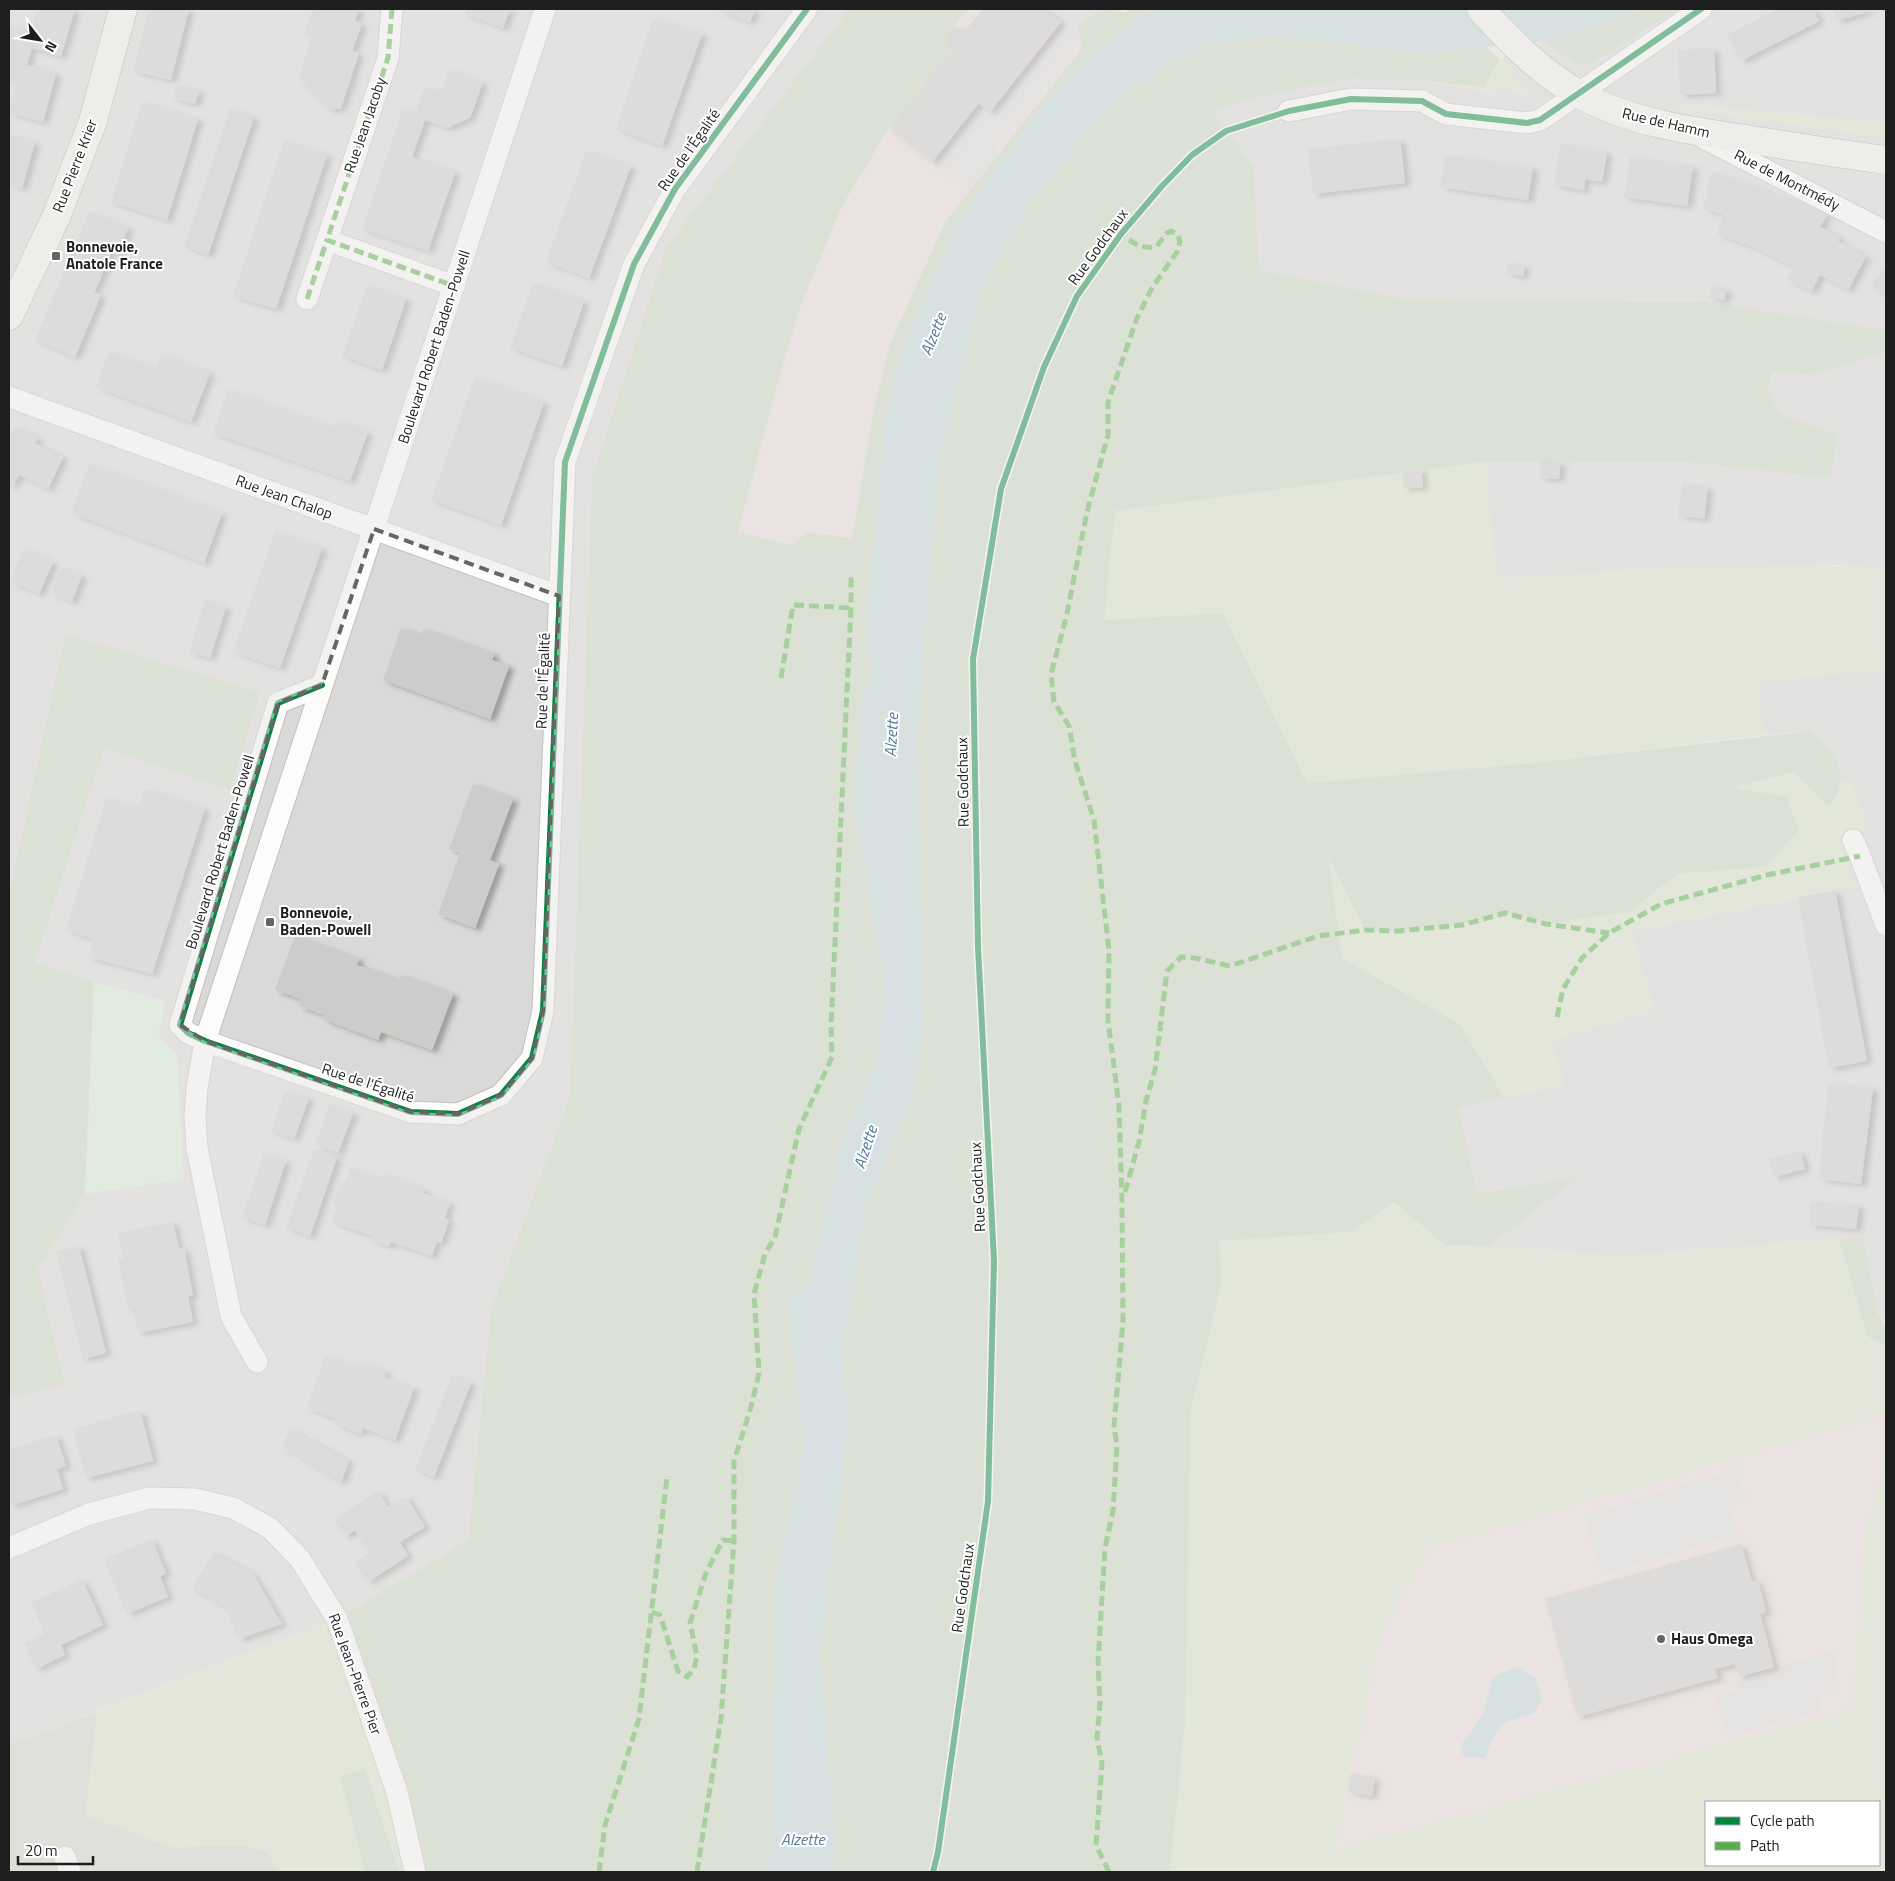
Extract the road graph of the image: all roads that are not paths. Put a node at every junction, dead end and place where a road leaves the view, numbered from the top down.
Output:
1 (123, 9) edge
2 (392, 9) edge
3 (545, 9) edge
4 (807, 9) edge
5 (1481, 9) edge
6 (1701, 9) edge
7 (1578, 93) junction
8 (1289, 111) dead end
9 (1687, 130) junction
10 (1886, 160) edge
11 (1886, 232) edge
12 (327, 240) junction
13 (454, 286) junction
14 (307, 299) dead end
15 (9, 316) edge
16 (9, 397) edge
17 (374, 529) junction
18 (559, 596) junction
19 (322, 685) junction
20 (1853, 840) dead end
21 (1886, 925) edge
22 (205, 1041) junction
23 (257, 1362) dead end
24 (9, 1548) edge
25 (414, 1872) edge

1 - 15 main road, Rue Pierre Krier
2 - 12 street, Rue Jean Jacoby
3 - 13 street, Boulevard Robert Baden-Powell
4 - 18 street, Rue de l'Égalité
5 - 7 main road, Rue de Hamm
6 - 7 street
7 - 8 street
7 - 9 main road, Rue de Hamm
9 - 10 main road, Rue de Hamm
9 - 11 street, Rue de Montmédy
12 - 13 street
12 - 14 street, Rue Jean Jacoby
13 - 17 street, Boulevard Robert Baden-Powell
16 - 17 street, Rue Jean Chalop
17 - 18 street, Rue Jean Chalop
17 - 19 street, Boulevard Robert Baden-Powell
18 - 22 street, Rue de l'Égalité
19 - 22 street, Boulevard Robert Baden-Powell
19 - 22 street, Boulevard Robert Baden-Powell
20 - 21 street
22 - 23 street, Boulevard Robert Baden-Powell
24 - 25 street, Rue Jean-Pierre Pier

